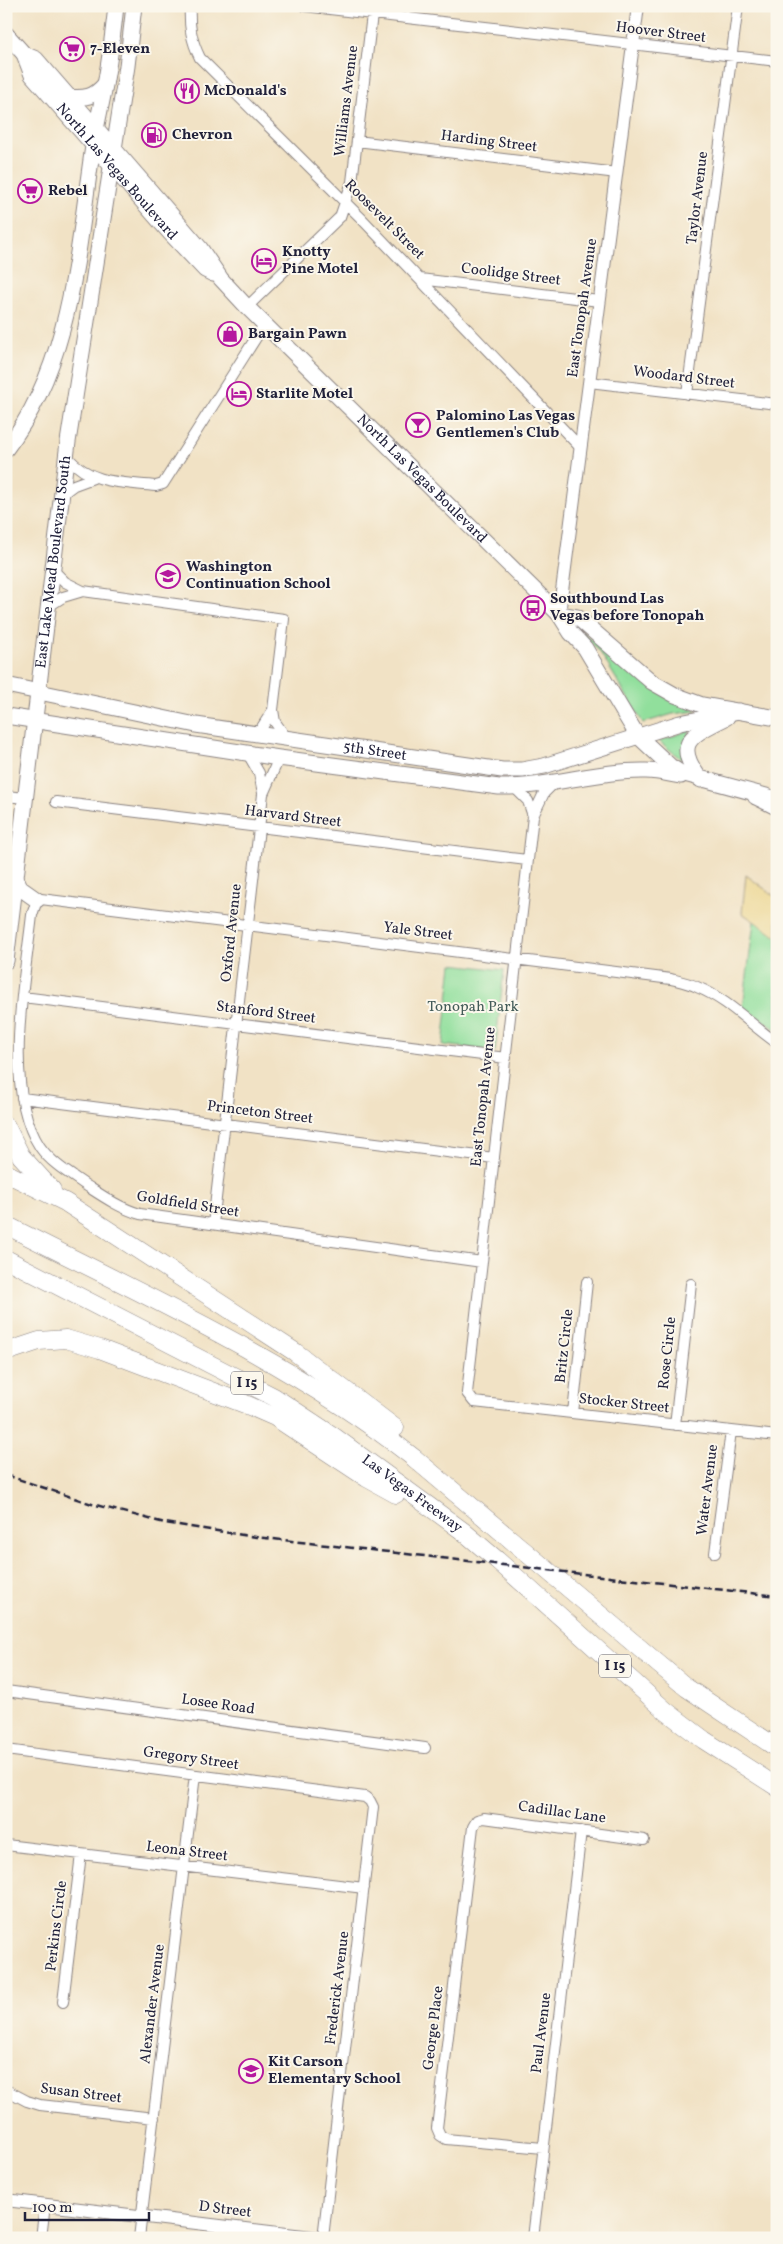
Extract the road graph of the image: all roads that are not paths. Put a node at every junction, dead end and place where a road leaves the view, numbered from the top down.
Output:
1 (116, 6) edge
2 (134, 6) edge
3 (190, 6) edge
4 (304, 6) edge
5 (638, 6) edge
6 (738, 6) edge
7 (372, 10) edge
8 (6, 34) edge
9 (633, 45) junction
10 (24, 54) junction
11 (732, 56) junction
12 (777, 61) edge
13 (105, 84) junction
14 (68, 97) junction
15 (94, 137) junction
16 (357, 142) junction
17 (112, 157) junction
18 (617, 173) junction
19 (137, 194) junction
20 (345, 202) junction
21 (103, 210) junction
22 (420, 278) junction
23 (221, 279) junction
24 (599, 301) junction
25 (247, 307) junction
26 (264, 325) junction
27 (589, 382) junction
28 (688, 394) junction
29 (777, 404) edge
30 (580, 446) junction
31 (6, 449) edge
32 (67, 457) junction
33 (94, 478) junction
34 (62, 494) junction
35 (53, 570) junction
36 (83, 590) junction
37 (49, 606) junction
38 (560, 614) junction
39 (6, 685) edge
40 (39, 692) junction
41 (273, 710) junction
42 (739, 711) junction
43 (6, 716) edge
44 (777, 718) edge
45 (35, 721) junction
46 (257, 735) junction
47 (637, 736) junction
48 (287, 739) junction
49 (248, 754) junction
50 (396, 755) junction
51 (279, 758) junction
52 (382, 772) junction
53 (701, 780) junction
54 (555, 782) junction
55 (514, 787) junction
56 (747, 793) junction
57 (263, 794) junction
58 (6, 796) edge
59 (25, 798) junction
60 (777, 799) edge
61 (56, 802) dead end
62 (777, 808) edge
63 (533, 816) junction
64 (259, 828) junction
65 (527, 860) junction
66 (15, 876) junction
67 (10, 897) edge
68 (37, 900) junction
69 (248, 925) junction
70 (516, 959) junction
71 (6, 961) edge
72 (23, 998) junction
73 (237, 1024) junction
74 (777, 1042) edge
75 (506, 1058) junction
76 (22, 1098) junction
77 (225, 1124) junction
78 (6, 1126) edge
79 (494, 1158) junction
80 (6, 1173) edge
81 (65, 1202) junction
82 (213, 1224) junction
83 (6, 1225) edge
84 (8, 1262) edge
85 (482, 1262) junction
86 (587, 1282) dead end
87 (691, 1284) dead end
88 (6, 1352) edge
89 (470, 1398) joint
90 (573, 1413) junction
91 (675, 1424) junction
92 (730, 1431) junction
93 (777, 1436) edge
94 (414, 1458) junction
95 (464, 1532) junction
96 (715, 1553) dead end
97 (6, 1691) edge
98 (425, 1748) dead end
99 (777, 1748) edge
100 (6, 1750) edge
101 (195, 1775) junction
102 (777, 1787) edge
103 (370, 1801) joint
104 (477, 1820) joint
105 (581, 1831) junction
106 (644, 1840) dead end
107 (6, 1845) edge
108 (81, 1854) junction
109 (184, 1866) junction
110 (364, 1888) junction
111 (63, 2002) dead end
112 (6, 2090) edge
113 (154, 2118) junction
114 (544, 2148) junction
115 (6, 2200) edge
116 (45, 2205) junction
117 (142, 2216) junction
118 (42, 2238) edge
119 (139, 2238) edge
120 (321, 2238) edge
121 (533, 2238) edge

1 - 13 main road
2 - 17 main road, East Lake Mead Boulevard South
3 - 20 street, Roosevelt Street
4 - 7 street, Hoover Street
5 - 9 street, East Tonopah Avenue
6 - 11 street, Taylor Avenue
7 - 9 street, Hoover Street
7 - 16 street, Williams Avenue
8 - 10 main road, North Las Vegas Boulevard
9 - 11 street, Hoover Street
9 - 18 street, East Tonopah Avenue
10 - 14 main road, North Las Vegas Boulevard
10 - 15 main road, North Las Vegas Boulevard
11 - 12 street, Hoover Street
11 - 28 street, Taylor Avenue
13 - 14 main road
13 - 15 main road
14 - 15 main road, North Las Vegas Boulevard
15 - 17 main road, North Las Vegas Boulevard
15 - 31 main road
16 - 18 street, Harding Street
16 - 20 street, Williams Avenue
17 - 19 main road, North Las Vegas Boulevard
17 - 21 main road, East Lake Mead Boulevard South
17 - 23 main road, North Las Vegas Boulevard
18 - 24 street, East Tonopah Avenue
19 - 21 main road
19 - 23 main road, North Las Vegas Boulevard
20 - 22 street, Roosevelt Street
20 - 25 street, Williams Avenue
21 - 32 main road, East Lake Mead Boulevard South
22 - 24 street, Coolidge Street
22 - 30 street, Roosevelt Street
23 - 25 main road, North Las Vegas Boulevard
24 - 27 street, East Tonopah Avenue
25 - 26 main road, North Las Vegas Boulevard
26 - 33 street
26 - 38 main road, North Las Vegas Boulevard
27 - 28 street, Woodard Street
27 - 30 street, East Tonopah Avenue
28 - 29 street, Woodard Street
30 - 38 street, East Tonopah Avenue
32 - 33 street
32 - 34 main road, East Lake Mead Boulevard South
33 - 34 street
34 - 35 main road, East Lake Mead Boulevard South
35 - 36 street
35 - 37 main road, East Lake Mead Boulevard South
36 - 37 street
36 - 41 street
37 - 40 main road, East Lake Mead Boulevard South
38 - 42 main road, North Las Vegas Boulevard
38 - 47 main road, North Las Vegas Boulevard
39 - 40 main road, 5th Street
40 - 45 main road, East Lake Mead Boulevard South
40 - 46 main road, 5th Street
41 - 46 street
41 - 48 street
42 - 44 main road, North Las Vegas Boulevard
42 - 47 main road, 5th Street
42 - 53 main road
43 - 45 main road, 5th Street
45 - 49 main road, 5th Street
45 - 59 main road, East Lake Mead Boulevard South
46 - 48 main road, 5th Street
47 - 50 main road, 5th Street
47 - 53 main road, North Las Vegas Boulevard
48 - 50 main road, 5th Street
49 - 51 main road, 5th Street
49 - 57 street, Oxford Avenue
50 - 52 main road
51 - 52 main road, 5th Street
51 - 57 street, Oxford Avenue
52 - 55 main road, 5th Street
53 - 54 main road, 5th Street
53 - 56 main road, North Las Vegas Boulevard
54 - 55 main road, 5th Street
54 - 63 street, East Tonopah Avenue
55 - 63 street
56 - 60 main road, North Las Vegas Boulevard
56 - 62 main road
57 - 64 street, Oxford Avenue
58 - 59 street
59 - 66 main road, East Lake Mead Boulevard South
61 - 64 street, Harvard Street
63 - 65 street, East Tonopah Avenue
64 - 65 street, Harvard Street
64 - 69 street, Oxford Avenue
65 - 70 street, East Tonopah Avenue
66 - 67 main road, East Lake Mead Boulevard South
66 - 68 main road
67 - 71 main road, East Lake Mead Boulevard South
68 - 69 street, Yale Street
68 - 72 street, Goldfield Street
69 - 70 street, Yale Street
69 - 73 street, Oxford Avenue
70 - 74 street, Yale Street
70 - 75 street, East Tonopah Avenue
72 - 73 street, Stanford Street
72 - 76 street, Goldfield Street
73 - 75 street, Stanford Street
73 - 77 street, Oxford Avenue
75 - 79 street, East Tonopah Avenue
76 - 77 street, Princeton Street
76 - 82 street, Goldfield Street
77 - 79 street, Princeton Street
77 - 82 street, Oxford Avenue
78 - 81 highway
79 - 85 street, East Tonopah Avenue
80 - 81 highway
81 - 94 highway
82 - 85 street, Goldfield Street
83 - 94 highway, Las Vegas Freeway / I 15
84 - 95 highway, Las Vegas Freeway / I 15
85 - 89 street, East Tonopah Avenue
86 - 90 street, Britz Circle
87 - 91 street, Rose Circle
88 - 95 highway
89 - 90 street, Stocker Street
90 - 91 street, Stocker Street
91 - 92 street, Stocker Street
92 - 93 street, Stocker Street
92 - 96 street, Water Avenue
94 - 99 highway, Las Vegas Freeway / I 15
95 - 102 highway, Las Vegas Freeway / I 15
97 - 98 street, Losee Road
100 - 101 street, Gregory Street
101 - 103 street, Gregory Street
101 - 109 street, Alexander Avenue
103 - 110 street, Frederick Avenue
104 - 105 street, Cadillac Lane
104 - 114 street, George Place
105 - 106 street, Cadillac Lane
105 - 114 street, Paul Avenue
107 - 108 street, Leona Street
108 - 109 street, Leona Street
108 - 111 street, Perkins Circle
109 - 110 street, Leona Street
109 - 113 street, Alexander Avenue
110 - 120 street, Frederick Avenue
112 - 113 street, Susan Street
113 - 117 street, Alexander Avenue
114 - 121 street, Paul Avenue
115 - 116 street, D Street
116 - 117 street, D Street
116 - 118 street
117 - 119 street, Alexander Avenue
117 - 120 street, D Street

